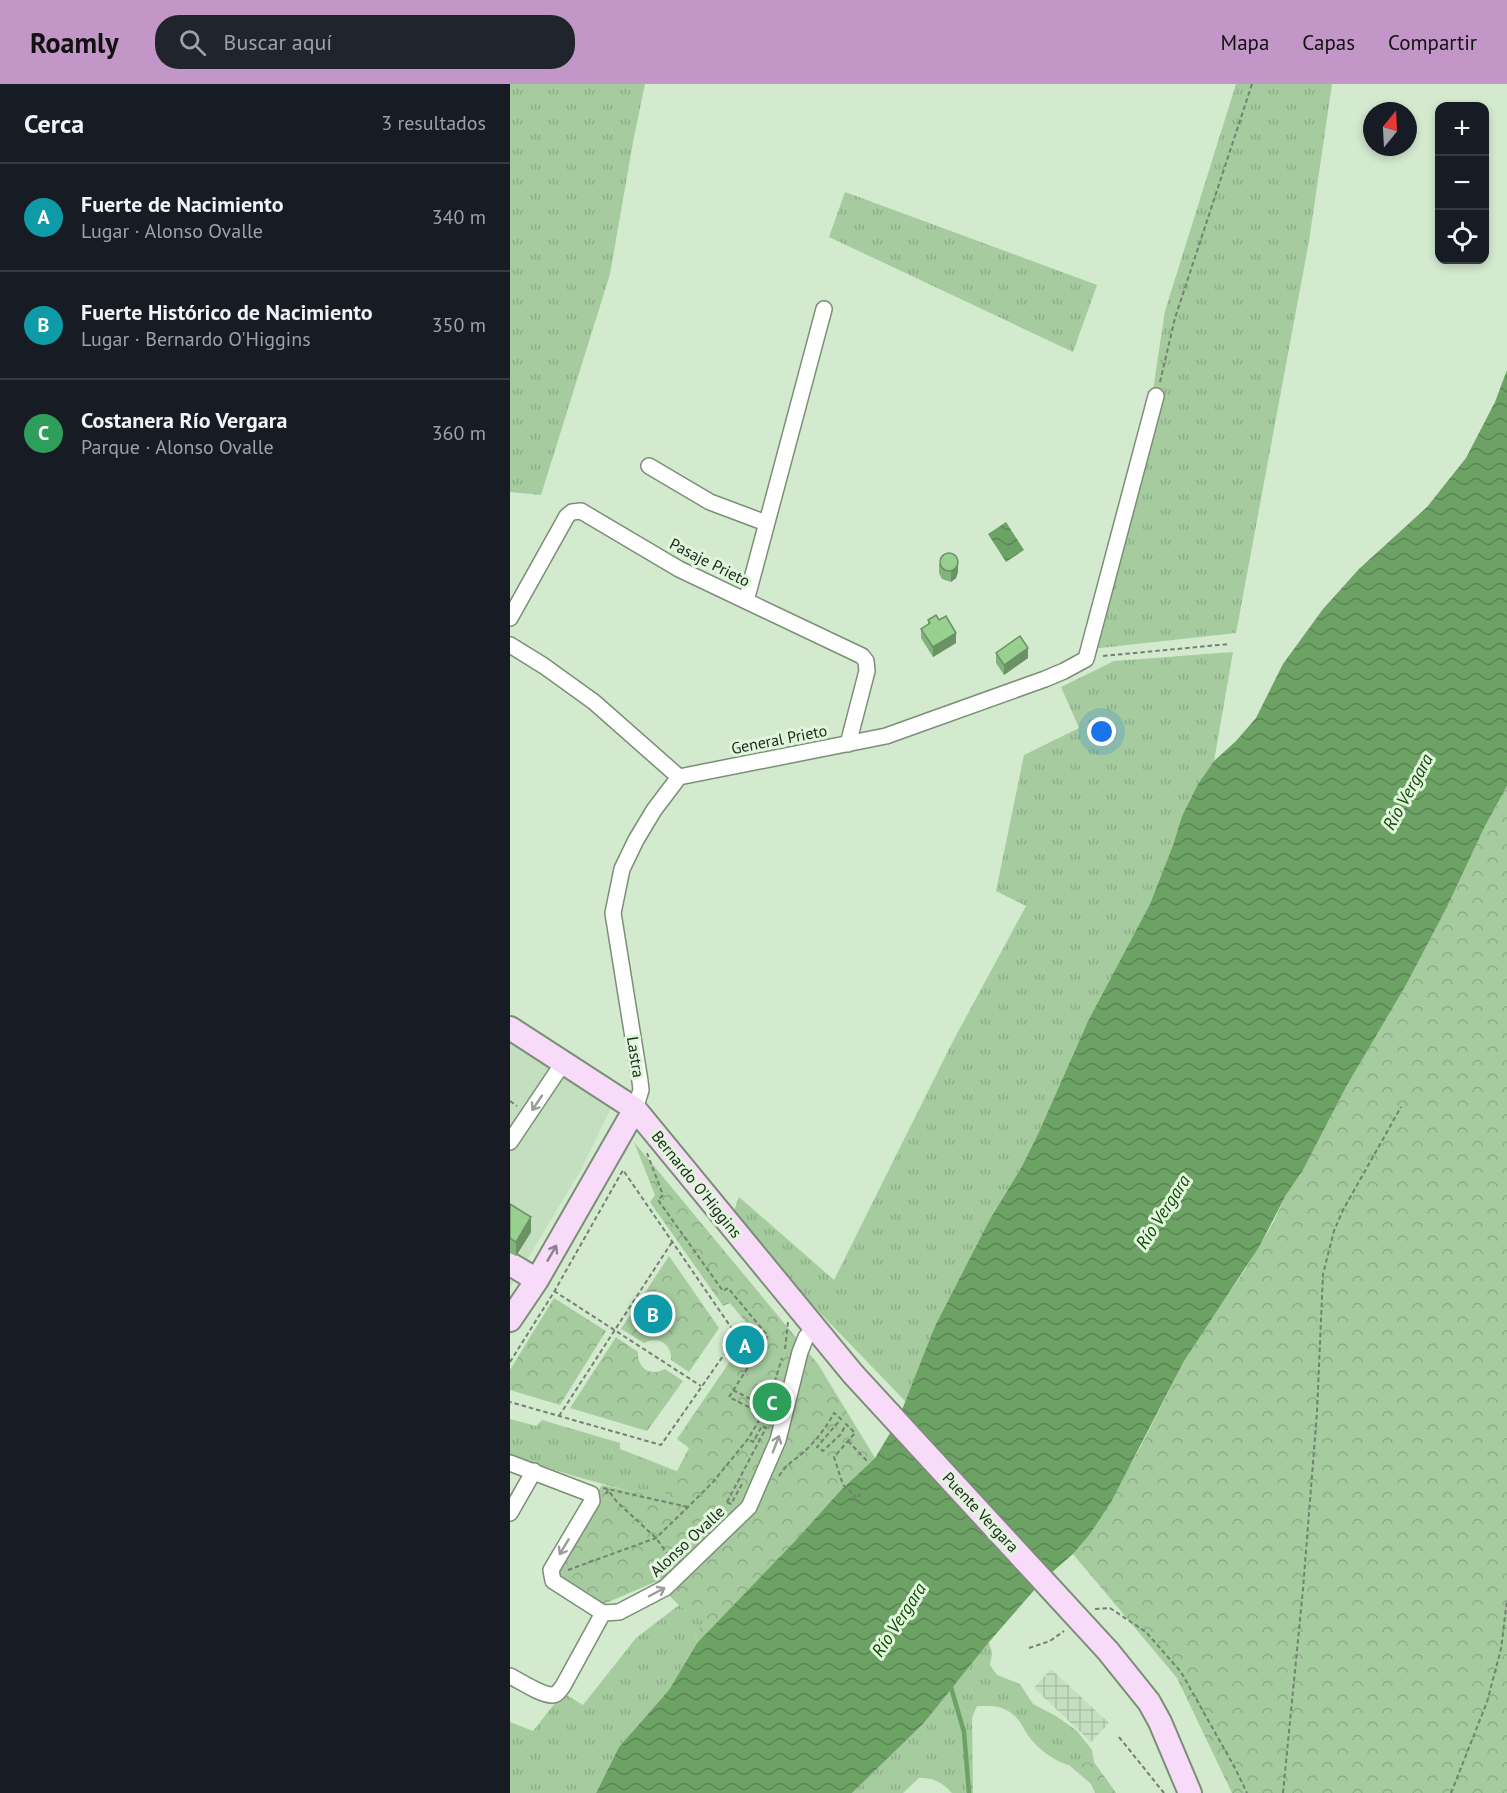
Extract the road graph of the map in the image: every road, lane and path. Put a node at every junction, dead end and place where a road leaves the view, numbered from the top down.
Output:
1 (1252, 84) edge
2 (824, 309) dead end
3 (1156, 396) joint
4 (650, 466) dead end
5 (766, 523) junction
6 (746, 601) junction
7 (510, 618) edge
8 (1229, 644) dead end
9 (510, 645) edge
10 (1086, 659) junction
11 (848, 744) junction
12 (679, 777) junction
13 (510, 1028) edge
14 (564, 1063) junction
15 (1401, 1107) dead end
16 (635, 1109) junction
17 (510, 1142) edge
18 (644, 1144) dead end
19 (672, 1241) junction
20 (510, 1264) edge
21 (546, 1286) junction
22 (791, 1300) junction
23 (510, 1320) edge
24 (815, 1328) junction
25 (614, 1330) junction
26 (510, 1362) edge
27 (853, 1374) joint
28 (702, 1386) junction
29 (733, 1390) junction
30 (510, 1402) edge
31 (767, 1407) junction
32 (762, 1415) junction
33 (559, 1416) junction
34 (748, 1439) junction
35 (848, 1441) junction
36 (868, 1462) dead end
37 (510, 1463) edge
38 (534, 1471) junction
39 (759, 1484) junction
40 (608, 1490) dead end
41 (861, 1494) dead end
42 (856, 1497) junction
43 (852, 1501) dead end
44 (727, 1502) dead end
45 (510, 1513) edge
46 (656, 1538) junction
47 (681, 1573) junction
48 (551, 1576) junction
49 (1507, 1600) edge
50 (1092, 1609) dead end
51 (603, 1613) junction
52 (1064, 1630) dead end
53 (1029, 1648) dead end
54 (510, 1676) edge
55 (1119, 1737) dead end
56 (1164, 1793) edge
57 (1191, 1793) edge
58 (1247, 1793) edge
59 (1283, 1793) edge
60 (1451, 1793) edge

1 - 3 path
2 - 5 street
3 - 10 street
4 - 5 street
5 - 6 street
6 - 7 street, Pasaje Prieto
6 - 11 street, Pasaje Prieto
8 - 10 path
9 - 12 street
10 - 11 street, General Prieto
11 - 12 street, General Prieto
12 - 16 street, Lastra
13 - 14 main road, Bernardo O'Higgins
14 - 16 main road, Bernardo O'Higgins
14 -> 17 street
15 - 59 path
21 -> 16 main road, Lastra
16 - 22 main road, Bernardo O'Higgins
18 - 29 path
19 - 21 path
19 - 25 path
19 - 28 path
20 - 21 main road
21 - 23 main road, Lastra
21 - 25 path
21 - 26 path
22 - 24 main road, Bernardo O'Higgins
22 - 31 path
24 - 27 main road, Bernardo O'Higgins
39 -> 24 street, Alonso Ovalle
25 - 28 path
25 - 33 path
27 - 57 main road, Puente Vergara, bridge
28 - 33 path
29 - 31 path
29 - 32 path
30 - 33 path
31 - 32 path
32 - 34 path
34 - 44 path
34 - 46 path
35 - 36 path
35 - 39 path
35 - 42 path
37 - 38 street
38 - 45 street
38 -> 48 street
39 - 47 street, Alonso Ovalle
40 - 46 path
41 - 42 path
42 - 43 path
46 - 47 path
46 - 48 path
51 -> 47 street, Alonso Ovalle
48 - 51 street
49 - 60 path
50 - 58 path
51 - 54 street
52 - 53 path
55 - 56 path

